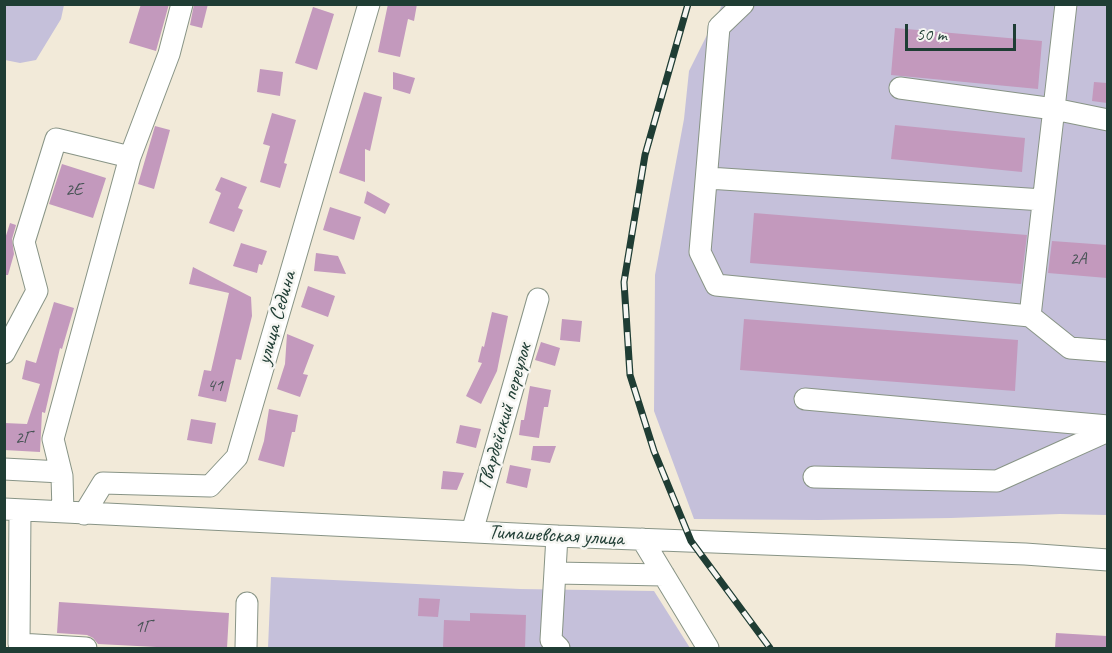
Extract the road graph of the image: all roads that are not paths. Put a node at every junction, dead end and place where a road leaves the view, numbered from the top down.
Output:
1 (182, 4) edge
2 (369, 4) edge
3 (743, 4) edge
4 (1066, 4) edge
5 (900, 88) dead end
6 (1054, 109) junction
7 (1107, 120) edge
8 (130, 157) junction
9 (708, 178) junction
10 (1043, 200) junction
11 (538, 299) dead end
12 (1030, 316) junction
13 (1107, 351) edge
14 (4, 353) edge
15 (804, 399) dead end
16 (1107, 426) edge
17 (1107, 431) edge
18 (4, 469) edge
19 (61, 472) junction
20 (814, 477) dead end
21 (12, 509) edge
22 (74, 513) junction
23 (472, 532) junction
24 (557, 536) junction
25 (642, 539) junction
26 (1107, 560) edge
27 (555, 573) junction
28 (664, 575) junction
29 (248, 603) dead end
30 (19, 646) edge
31 (86, 648) edge
32 (246, 648) edge
33 (559, 648) edge
34 (708, 648) edge

1 - 8 street
2 - 22 street, улица Седина
3 - 9 street
4 - 6 street
5 - 6 street
6 - 7 street
6 - 10 street
8 - 14 street
8 - 19 street
9 - 10 street
9 - 12 street
10 - 12 street
11 - 23 street, Гвардейский переулок
12 - 13 street
15 - 16 street
17 - 20 street
18 - 19 street
19 - 22 street
21 - 22 street, Тимашевская улица
21 - 30 street
22 - 23 street, Тимашевская улица
23 - 24 street, Тимашевская улица
24 - 25 street, Тимашевская улица
24 - 27 street
25 - 26 street, Тимашевская улица
25 - 28 street
27 - 28 street
27 - 33 street
28 - 34 street
29 - 32 street
30 - 31 street

